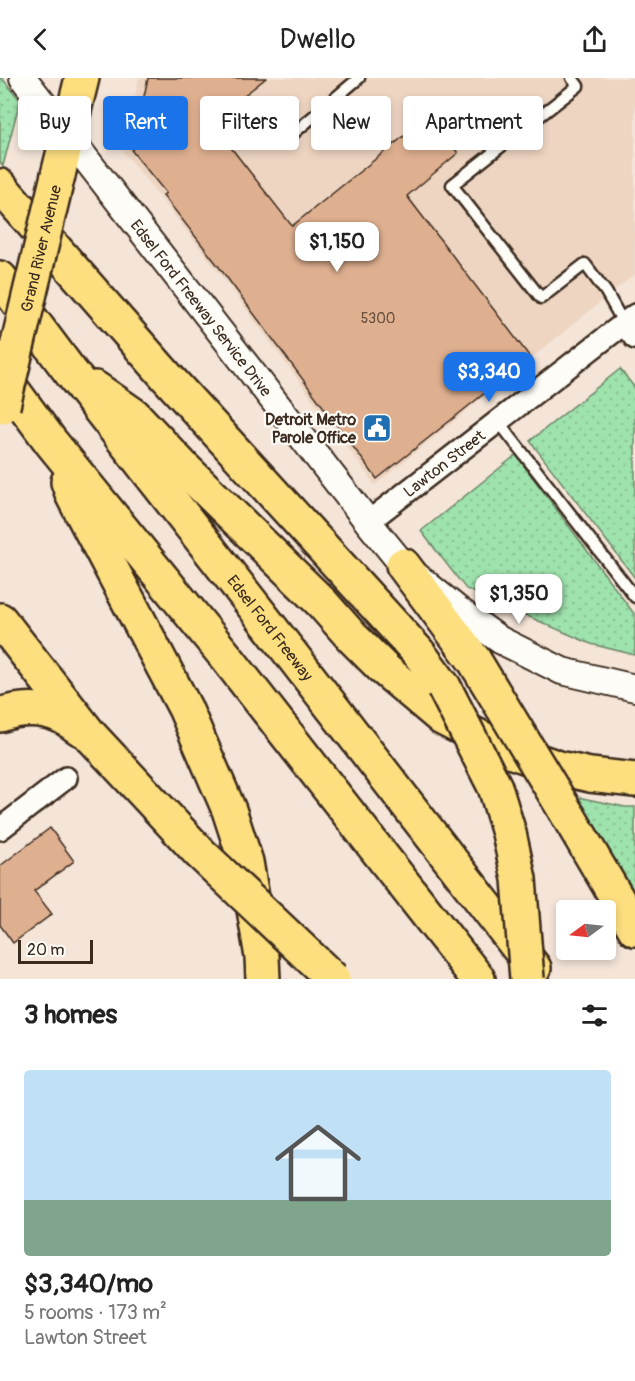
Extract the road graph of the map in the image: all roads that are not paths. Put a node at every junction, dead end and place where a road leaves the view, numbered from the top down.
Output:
1 (23, 78) edge
2 (82, 78) edge
3 (359, 78) edge
4 (572, 78) edge
5 (37, 96) edge
6 (78, 96) edge
7 (299, 129) edge
8 (64, 150) edge
9 (79, 150) edge
10 (0, 186) edge
11 (0, 278) edge
12 (631, 326) edge
13 (69, 370) junction
14 (0, 373) edge
15 (0, 418) edge
16 (498, 421) junction
17 (51, 442) junction
18 (368, 522) junction
19 (403, 566) junction
20 (635, 597) edge
21 (0, 620) edge
22 (635, 688) edge
23 (0, 715) edge
24 (90, 735) junction
25 (66, 778) dead end
26 (635, 780) edge
27 (0, 829) edge
28 (635, 929) edge
29 (263, 979) edge
30 (333, 979) edge
31 (478, 979) edge
32 (527, 979) edge
33 (542, 979) edge

1 - 5 street, Edsel Ford Freeway Service Drive
2 - 6 main road, Grand River Avenue
3 - 7 lane
4 - 12 lane
8 - 15 main road, Grand River Avenue, bridge
9 - 18 street, Edsel Ford Freeway Service Drive
10 - 32 main road, bridge
11 - 13 main road, Edsel Ford Freeway
12 - 16 street, Lawton Street
13 - 26 main road
13 - 33 main road, Edsel Ford Freeway
14 - 17 main road
16 - 18 street, Lawton Street
16 - 20 lane
17 - 29 main road
17 - 31 main road
18 - 19 street, Edsel Ford Freeway Service Drive
19 - 22 street, Edsel Ford Freeway Service Drive
19 - 28 main road, bridge
21 - 24 main road
23 - 24 main road
24 - 30 main road, bridge
25 - 27 street

